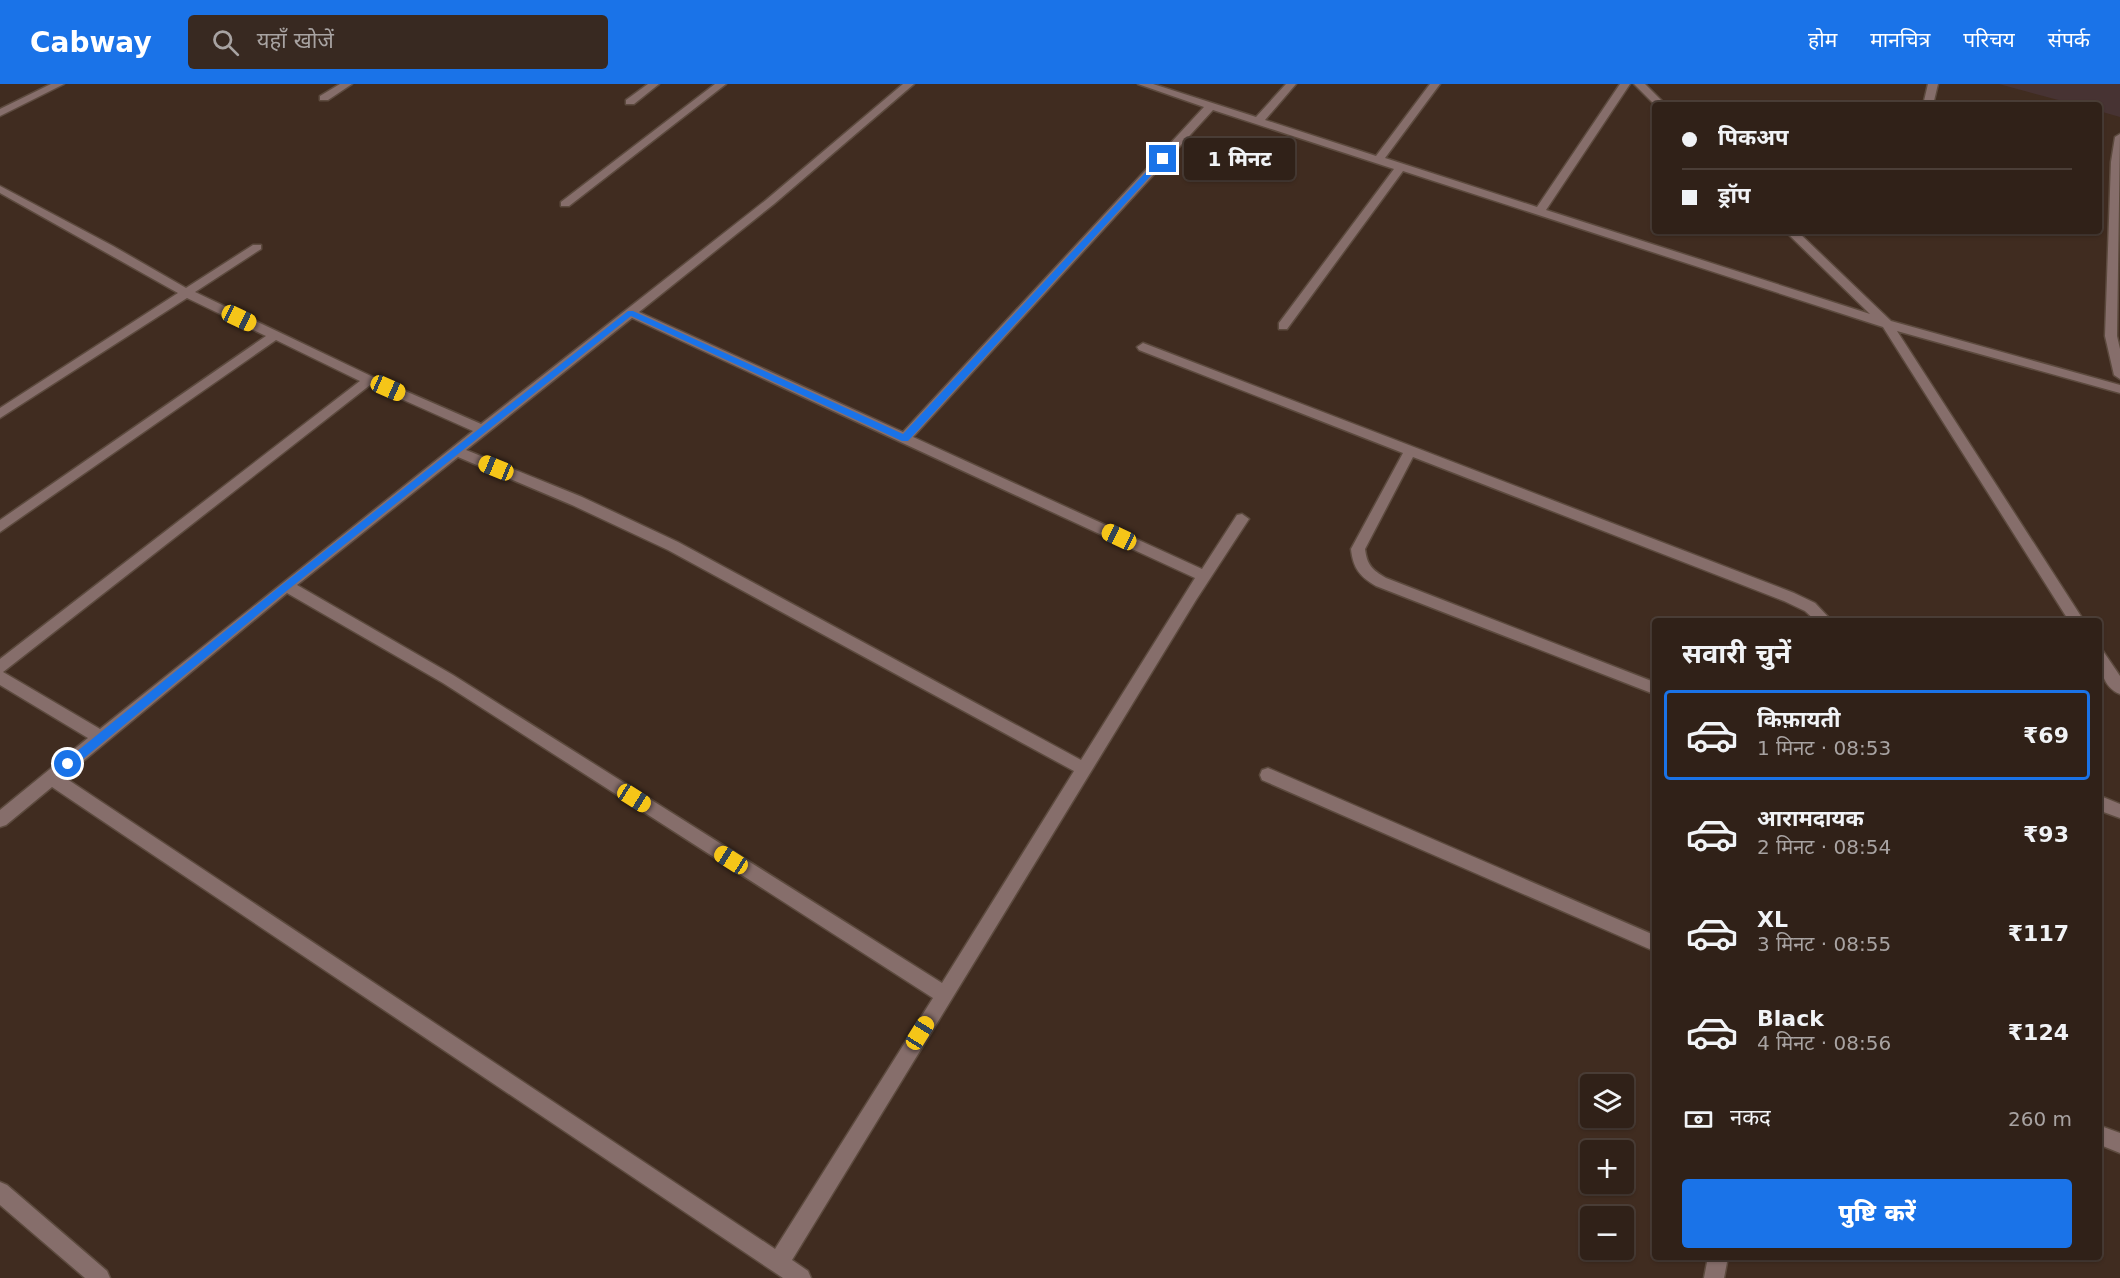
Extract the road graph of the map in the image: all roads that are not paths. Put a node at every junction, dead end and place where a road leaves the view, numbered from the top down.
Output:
1 (59, 84) edge
2 (347, 84) edge
3 (654, 84) edge
4 (721, 84) edge
5 (909, 84) edge
6 (1143, 84) edge
7 (1291, 84) edge
8 (1435, 84) edge
9 (1625, 84) edge
10 (1639, 84) edge
11 (1933, 84) edge
12 (324, 98) dead end
13 (630, 102) dead end
14 (1658, 102) edge
15 (1929, 102) edge
16 (1211, 106) junction
17 (0, 113) edge
18 (1258, 121) junction
19 (2120, 137) edge
20 (1378, 160) junction
21 (1401, 167) junction
22 (0, 189) edge
23 (565, 204) dead end
24 (1539, 212) junction
25 (1794, 234) edge
26 (257, 247) dead end
27 (185, 292) junction
28 (630, 313) junction
29 (1887, 324) junction
30 (1283, 326) dead end
31 (275, 335) junction
32 (1143, 347) dead end
33 (2120, 375) edge
34 (369, 380) junction
35 (2120, 389) edge
36 (0, 414) edge
37 (482, 430) junction
38 (905, 438) junction
39 (456, 451) junction
40 (1410, 451) junction
41 (1242, 519) dead end
42 (0, 527) edge
43 (1204, 576) junction
44 (286, 586) junction
45 (1822, 618) edge
46 (2075, 618) edge
47 (2102, 661) edge
48 (0, 667) edge
49 (0, 677) edge
50 (1652, 687) edge
51 (2120, 688) edge
52 (101, 738) junction
53 (1084, 769) junction
54 (1268, 775) dead end
55 (52, 778) junction
56 (2102, 804) edge
57 (2120, 811) edge
58 (0, 820) edge
59 (1652, 942) edge
60 (944, 995) junction
61 (2102, 1136) edge
62 (2120, 1143) edge
63 (0, 1192) edge
64 (1717, 1260) edge
65 (778, 1263) junction
66 (100, 1278) edge
67 (801, 1278) edge
68 (1714, 1278) edge

1 - 17 street
2 - 12 street
3 - 13 street
4 - 23 street
5 - 28 street
6 - 16 street
7 - 18 street
8 - 20 street
9 - 24 street
10 - 14 street
11 - 15 street
16 - 18 street
16 - 38 street
18 - 20 street
19 - 33 street
20 - 21 street
21 - 24 street
21 - 30 street
22 - 27 street
24 - 29 street
25 - 29 street
26 - 27 street
27 - 31 street
27 - 36 street
28 - 37 street
28 - 38 street
29 - 35 street
29 - 46 street
31 - 34 street
31 - 42 street
32 - 40 street
34 - 37 street
34 - 48 street
37 - 39 street
38 - 43 street
39 - 44 street
39 - 53 street
40 - 45 street
40 - 50 street
41 - 43 street
43 - 53 street
44 - 52 street
44 - 60 street
47 - 51 street
49 - 52 street
52 - 55 street
53 - 60 street
54 - 59 street
55 - 58 street
55 - 65 street
56 - 57 street
60 - 65 street
61 - 62 street
63 - 66 street
64 - 68 street
65 - 67 street

